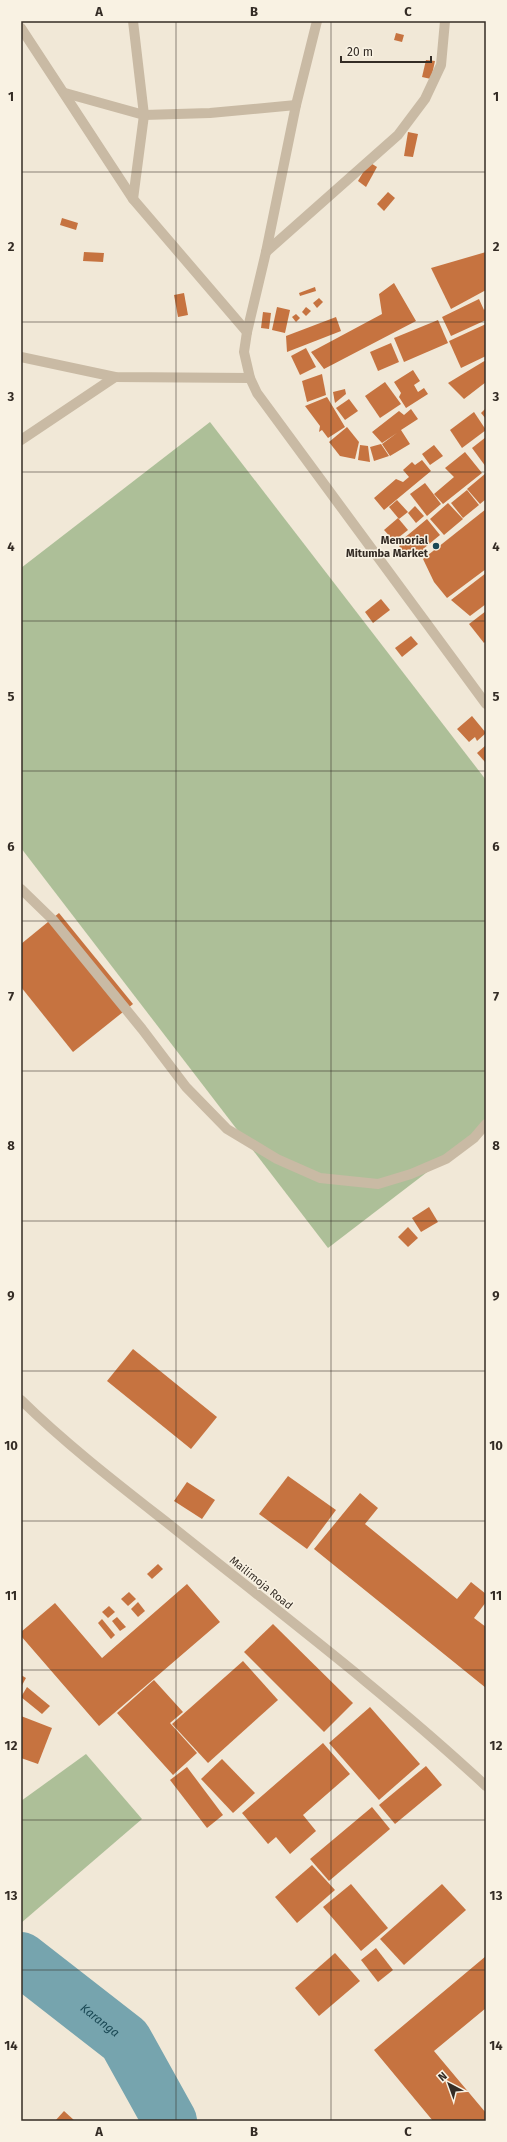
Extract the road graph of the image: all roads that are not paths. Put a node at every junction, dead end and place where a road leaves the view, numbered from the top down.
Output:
1 (134, 21) edge
2 (317, 21) edge
3 (445, 21) edge
4 (21, 28) edge
5 (65, 93) junction
6 (296, 105) junction
7 (144, 115) junction
8 (133, 199) junction
9 (266, 252) junction
10 (246, 332) junction
11 (21, 357) edge
12 (115, 377) junction
13 (250, 378) junction
14 (21, 440) edge
15 (486, 704) edge
16 (21, 889) edge
17 (486, 1124) edge
18 (21, 1400) edge
19 (486, 1786) edge

1 - 7 street
2 - 6 street
3 - 9 street
4 - 5 street
5 - 7 street
5 - 8 street
6 - 7 street
6 - 9 street
7 - 8 street
8 - 10 street
9 - 10 street
10 - 13 street
11 - 12 street
12 - 13 street
12 - 14 street
13 - 15 street
16 - 17 street
18 - 19 street, Mailimoja Road

